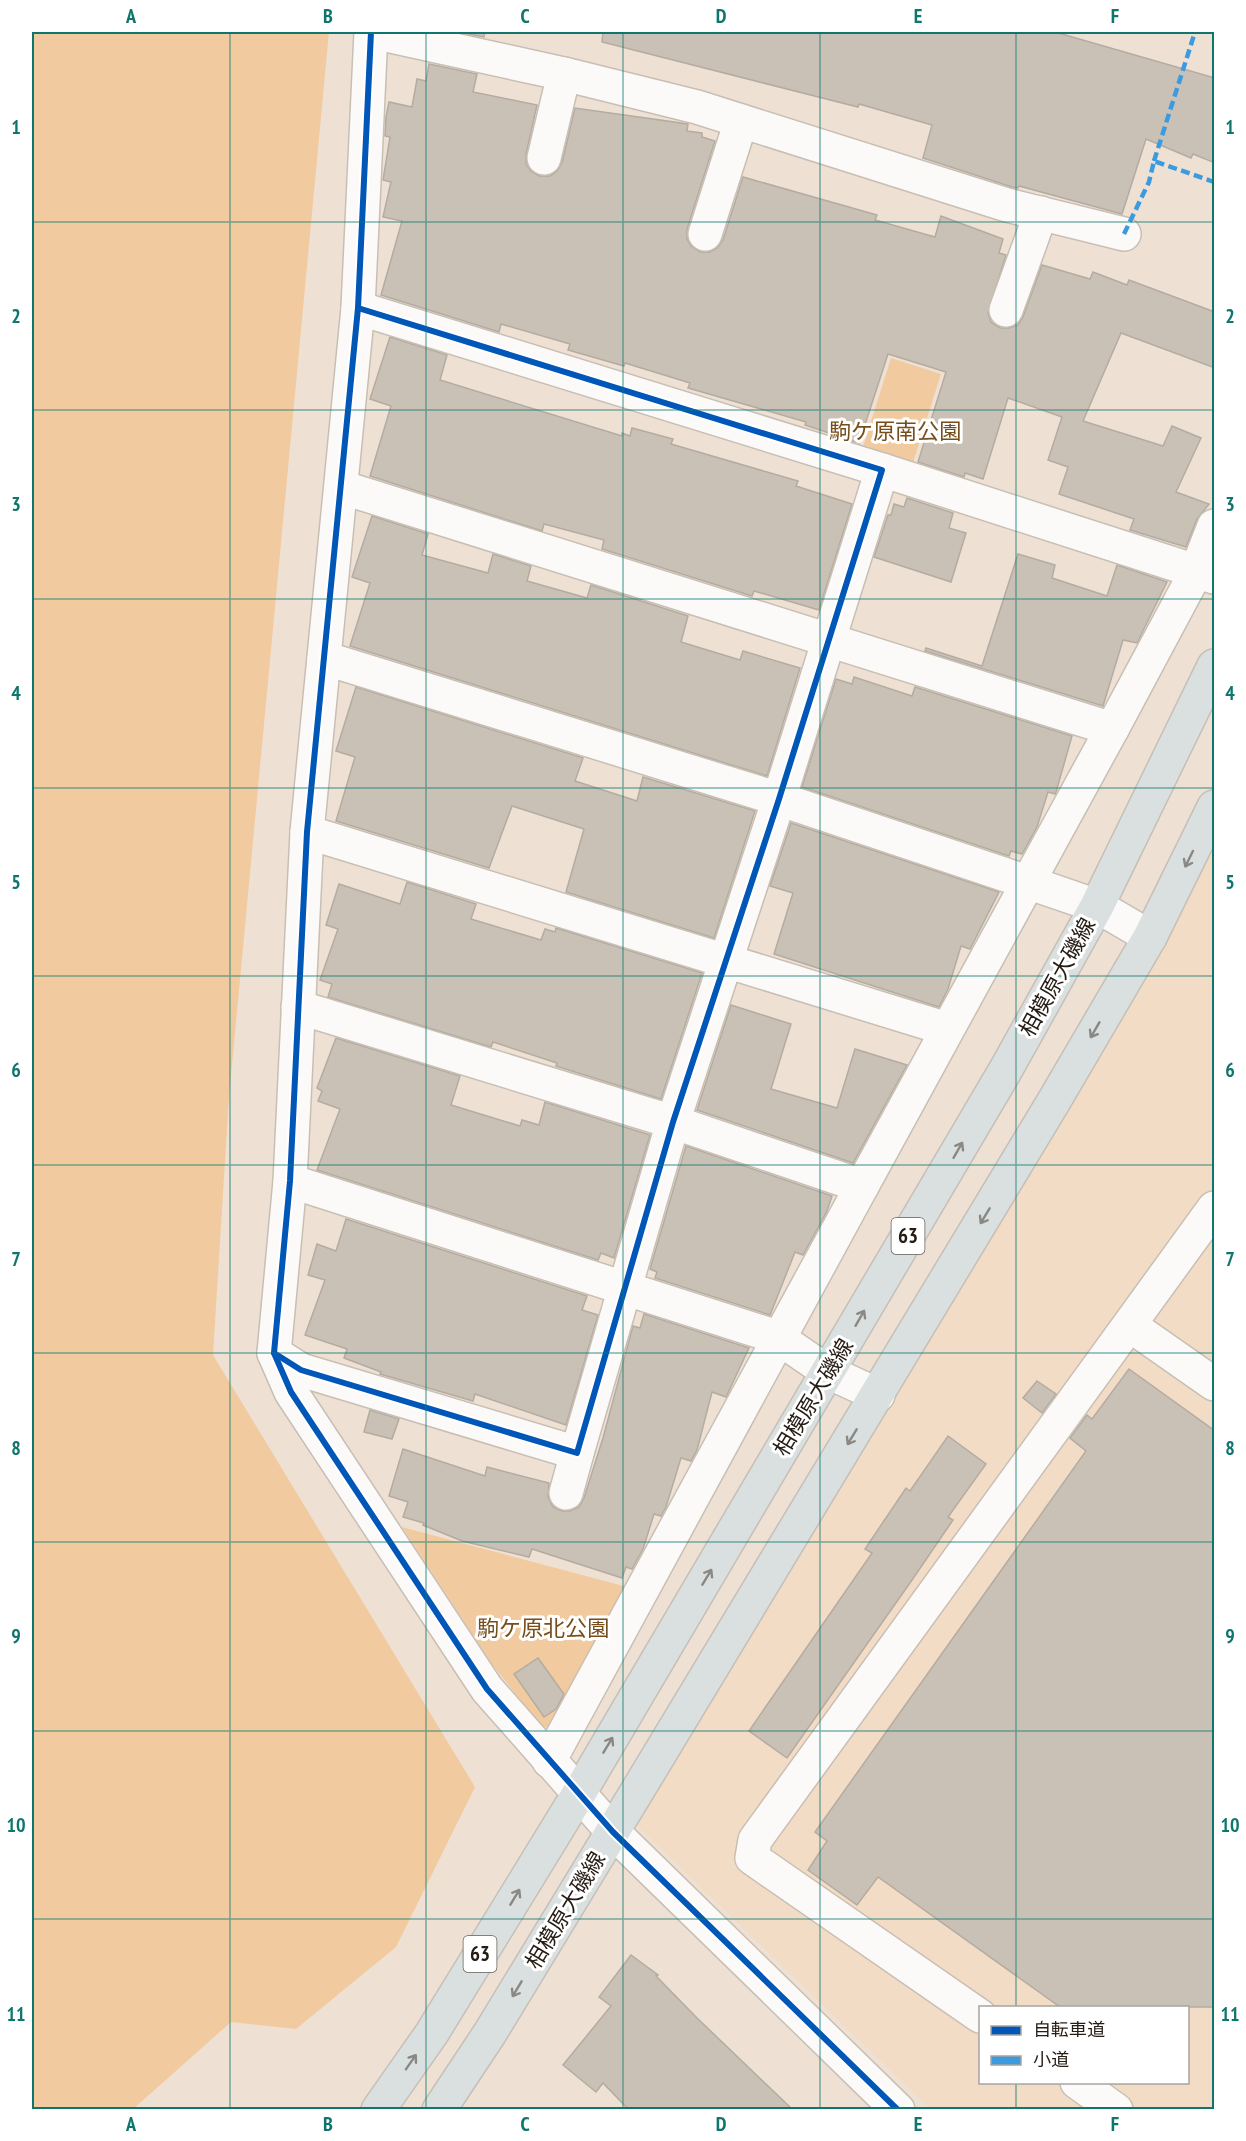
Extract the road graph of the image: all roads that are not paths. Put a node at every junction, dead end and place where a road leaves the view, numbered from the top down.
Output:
1 (372, 32) edge
2 (564, 74) junction
3 (741, 121) junction
4 (544, 158) dead end
5 (1041, 213) junction
6 (705, 234) dead end
7 (1124, 234) dead end
8 (358, 308) junction
9 (1006, 310) dead end
10 (882, 470) junction
11 (341, 487) junction
12 (1215, 526) edge
13 (1205, 574) edge
14 (828, 640) junction
15 (324, 658) junction
16 (1215, 666) edge
17 (1112, 729) junction
18 (779, 799) junction
19 (1215, 807) edge
20 (307, 832) junction
21 (1027, 882) junction
22 (1097, 906) junction
23 (1150, 937) junction
24 (725, 961) junction
25 (298, 1007) junction
26 (947, 1029) junction
27 (673, 1122) junction
28 (290, 1181) junction
29 (862, 1186) junction
30 (1215, 1208) edge
31 (623, 1287) junction
32 (1131, 1326) junction
33 (777, 1337) junction
34 (274, 1353) junction
35 (828, 1372) junction
36 (1215, 1384) edge
37 (878, 1395) junction
38 (577, 1453) junction
39 (566, 1493) dead end
40 (549, 1761) junction
41 (578, 1795) junction
42 (613, 1832) junction
43 (979, 2015) edge
44 (1080, 2084) edge
45 (378, 2109) edge
46 (440, 2109) edge
47 (898, 2109) edge
48 (1116, 2109) edge

1 - 2 street
1 - 8 street
2 - 3 street
2 - 4 street
3 - 5 street
3 - 6 street
5 - 7 street
5 - 9 street
8 - 10 street
8 - 11 street
10 - 13 street
10 - 14 street
11 - 14 street
11 - 15 street
12 - 13 street
13 - 17 street
14 - 17 street
14 - 18 street
15 - 18 street
15 - 20 street
16 - 22 main road, 相模原大磯線 / 63
17 - 21 street
18 - 21 street
18 - 24 street
19 -> 23 main road, 相模原大磯線 / 63
20 - 24 street
20 - 25 street
21 - 22 street
21 - 26 street
22 - 23 street
35 -> 22 main road, 相模原大磯線 / 63
23 -> 37 main road, 相模原大磯線 / 63
24 - 26 street
24 - 27 street
25 - 27 street
25 - 28 street
26 - 29 street
27 - 29 street
27 - 31 street
28 - 31 street
28 - 34 street
29 - 33 street
30 - 32 street
31 - 33 street
31 - 38 street
32 - 36 street
32 - 43 street
33 - 35 street
33 - 40 street
34 - 38 street
34 - 40 street
35 - 37 street
41 -> 35 main road, 相模原大磯線 / 63
37 -> 42 main road, 相模原大磯線 / 63
38 - 39 street
40 - 41 street
41 - 42 street
45 -> 41 main road, 相模原大磯線 / 63
42 -> 46 main road, 相模原大磯線 / 63
42 - 47 street
44 - 48 street

